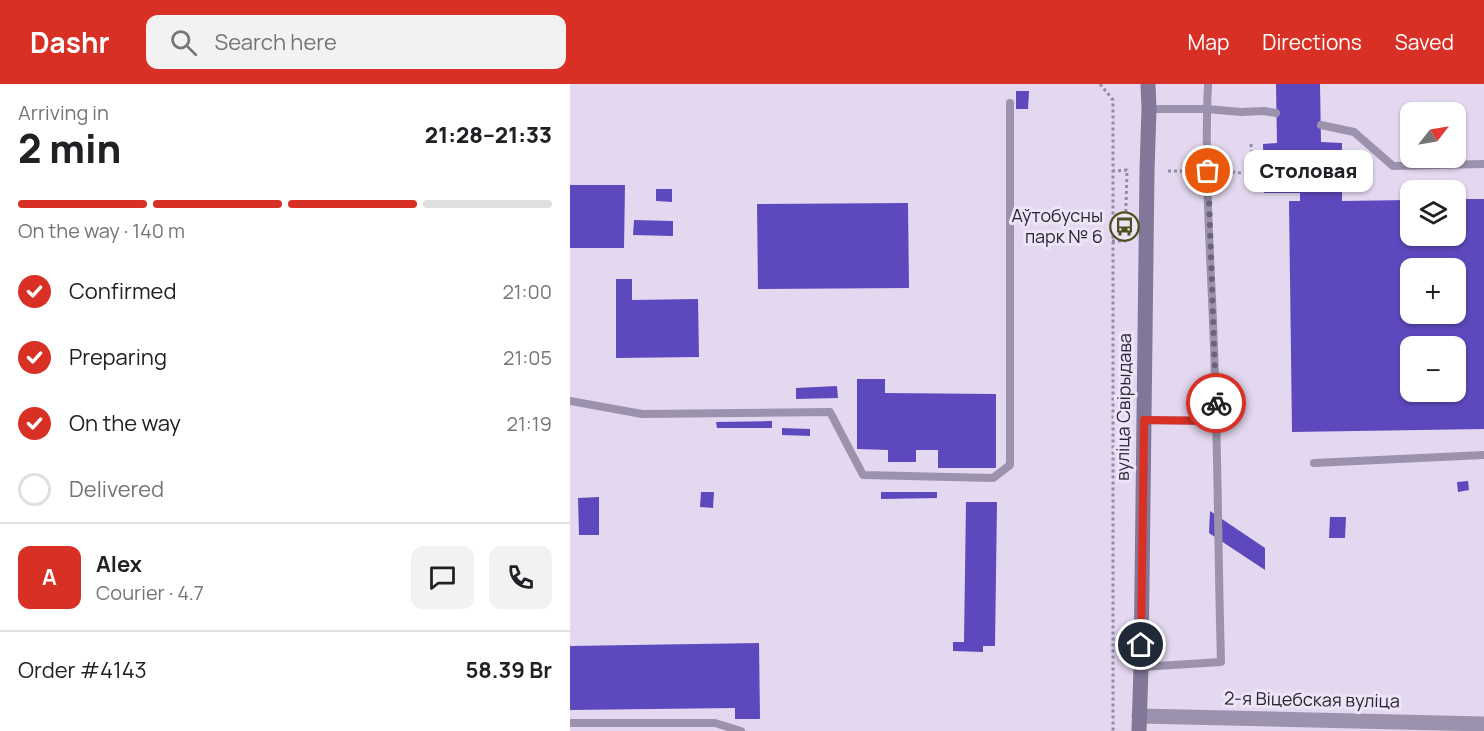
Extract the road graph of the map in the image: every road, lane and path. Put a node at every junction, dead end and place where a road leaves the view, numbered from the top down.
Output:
1 (1100, 84) edge
2 (1148, 84) edge
3 (1208, 84) edge
4 (1010, 103) dead end
5 (1149, 109) junction
6 (1207, 109) junction
7 (1276, 112) dead end
8 (1321, 125) dead end
9 (1251, 144) dead end
10 (1484, 164) edge
11 (1113, 171) junction
12 (1168, 171) dead end
13 (1197, 171) dead end
14 (1220, 171) dead end
15 (1112, 241) junction
16 (570, 401) edge
17 (1144, 420) junction
18 (1217, 421) junction
19 (1484, 455) edge
20 (1314, 463) dead end
21 (1141, 667) junction
22 (570, 723) edge
23 (1139, 723) edge
24 (1484, 723) edge
25 (741, 731) edge
26 (1113, 731) edge

1 - 11 path
2 - 5 main road, вуліца Свірыдава
3 - 6 lane
4 - 16 lane
5 - 6 lane
5 - 17 main road, вуліца Свірыдава
6 - 7 lane
6 - 18 lane
8 - 10 lane
9 - 14 path
11 - 15 path
11 - 15 path
12 - 13 path
15 - 26 path
17 - 18 lane
17 - 21 main road, вуліца Свірыдава
18 - 21 lane
19 - 20 lane
21 - 23 main road, вуліца Свірыдава
22 - 25 lane
23 - 24 street, 2-я Віцебская вуліца

